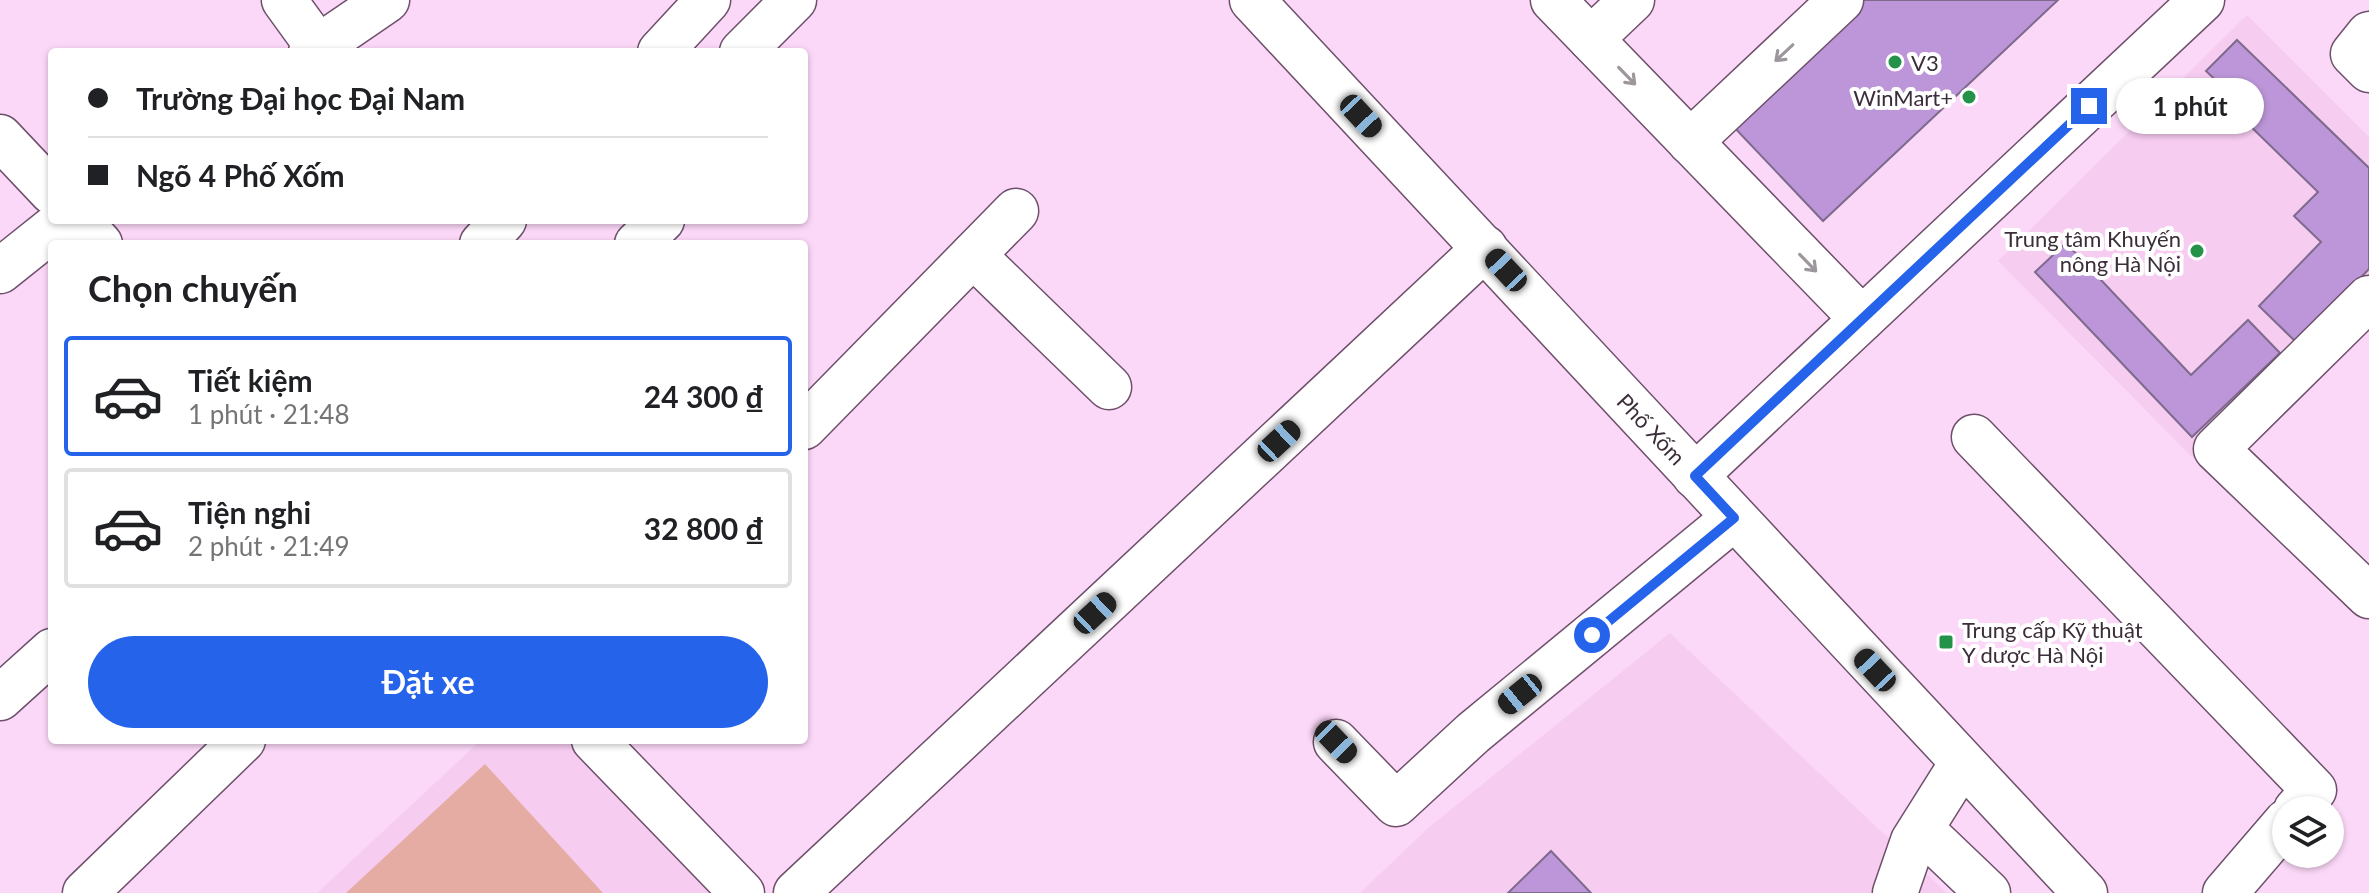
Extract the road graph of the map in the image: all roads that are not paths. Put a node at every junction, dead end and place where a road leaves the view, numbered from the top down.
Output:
1 (284, 0) edge
2 (387, 0) edge
3 (708, 0) edge
4 (794, 0) edge
5 (1252, 0) edge
6 (1553, 0) edge
7 (1632, 0) edge
8 (1841, 0) edge
9 (2202, 0) edge
10 (2369, 34) edge
11 (1591, 39) junction
12 (314, 48) edge
13 (318, 48) edge
14 (664, 48) edge
15 (746, 48) edge
16 (2369, 70) edge
17 (0, 137) edge
18 (1690, 142) junction
19 (48, 188) edge
20 (1016, 211) dead end
21 (59, 224) edge
22 (82, 224) edge
23 (500, 224) edge
24 (658, 224) edge
25 (96, 240) edge
26 (486, 240) edge
27 (641, 240) edge
28 (1485, 248) junction
29 (973, 255) junction
30 (0, 271) edge
31 (2369, 298) edge
32 (1862, 319) junction
33 (1109, 387) dead end
34 (808, 423) edge
35 (1974, 437) dead end
36 (1695, 476) junction
37 (1734, 518) junction
38 (2369, 596) edge
39 (48, 655) edge
40 (0, 698) edge
41 (1336, 742) dead end
42 (239, 744) edge
43 (598, 744) edge
44 (1962, 763) junction
45 (2309, 796) edge
46 (1921, 829) junction
47 (2272, 838) edge
48 (85, 893) edge
49 (742, 893) edge
50 (796, 893) edge
51 (1895, 893) edge
52 (1988, 893) edge
53 (2085, 893) edge
54 (2225, 893) edge

1 - 12 main road
2 - 13 main road
3 - 14 main road
4 - 15 main road
5 - 28 main road, Phố Xốm
6 - 11 main road
7 - 11 main road
8 -> 18 main road
9 - 32 main road
10 - 16 main road
11 -> 18 main road
17 - 19 main road
18 -> 32 main road
20 - 29 main road
21 - 30 main road
22 - 25 main road
23 - 26 main road
24 - 27 main road
28 - 36 main road, Phố Xốm
28 - 50 main road
29 - 33 main road
29 - 34 main road
31 - 38 main road
32 - 36 main road
35 - 45 main road
36 - 37 main road, Phố Xốm
37 - 41 main road
37 - 44 main road, Phố Xốm
39 - 40 main road
42 - 48 main road
43 - 49 main road
44 - 46 main road
44 - 53 main road, Phố Xốm
46 - 51 main road
46 - 52 main road
47 - 54 main road

